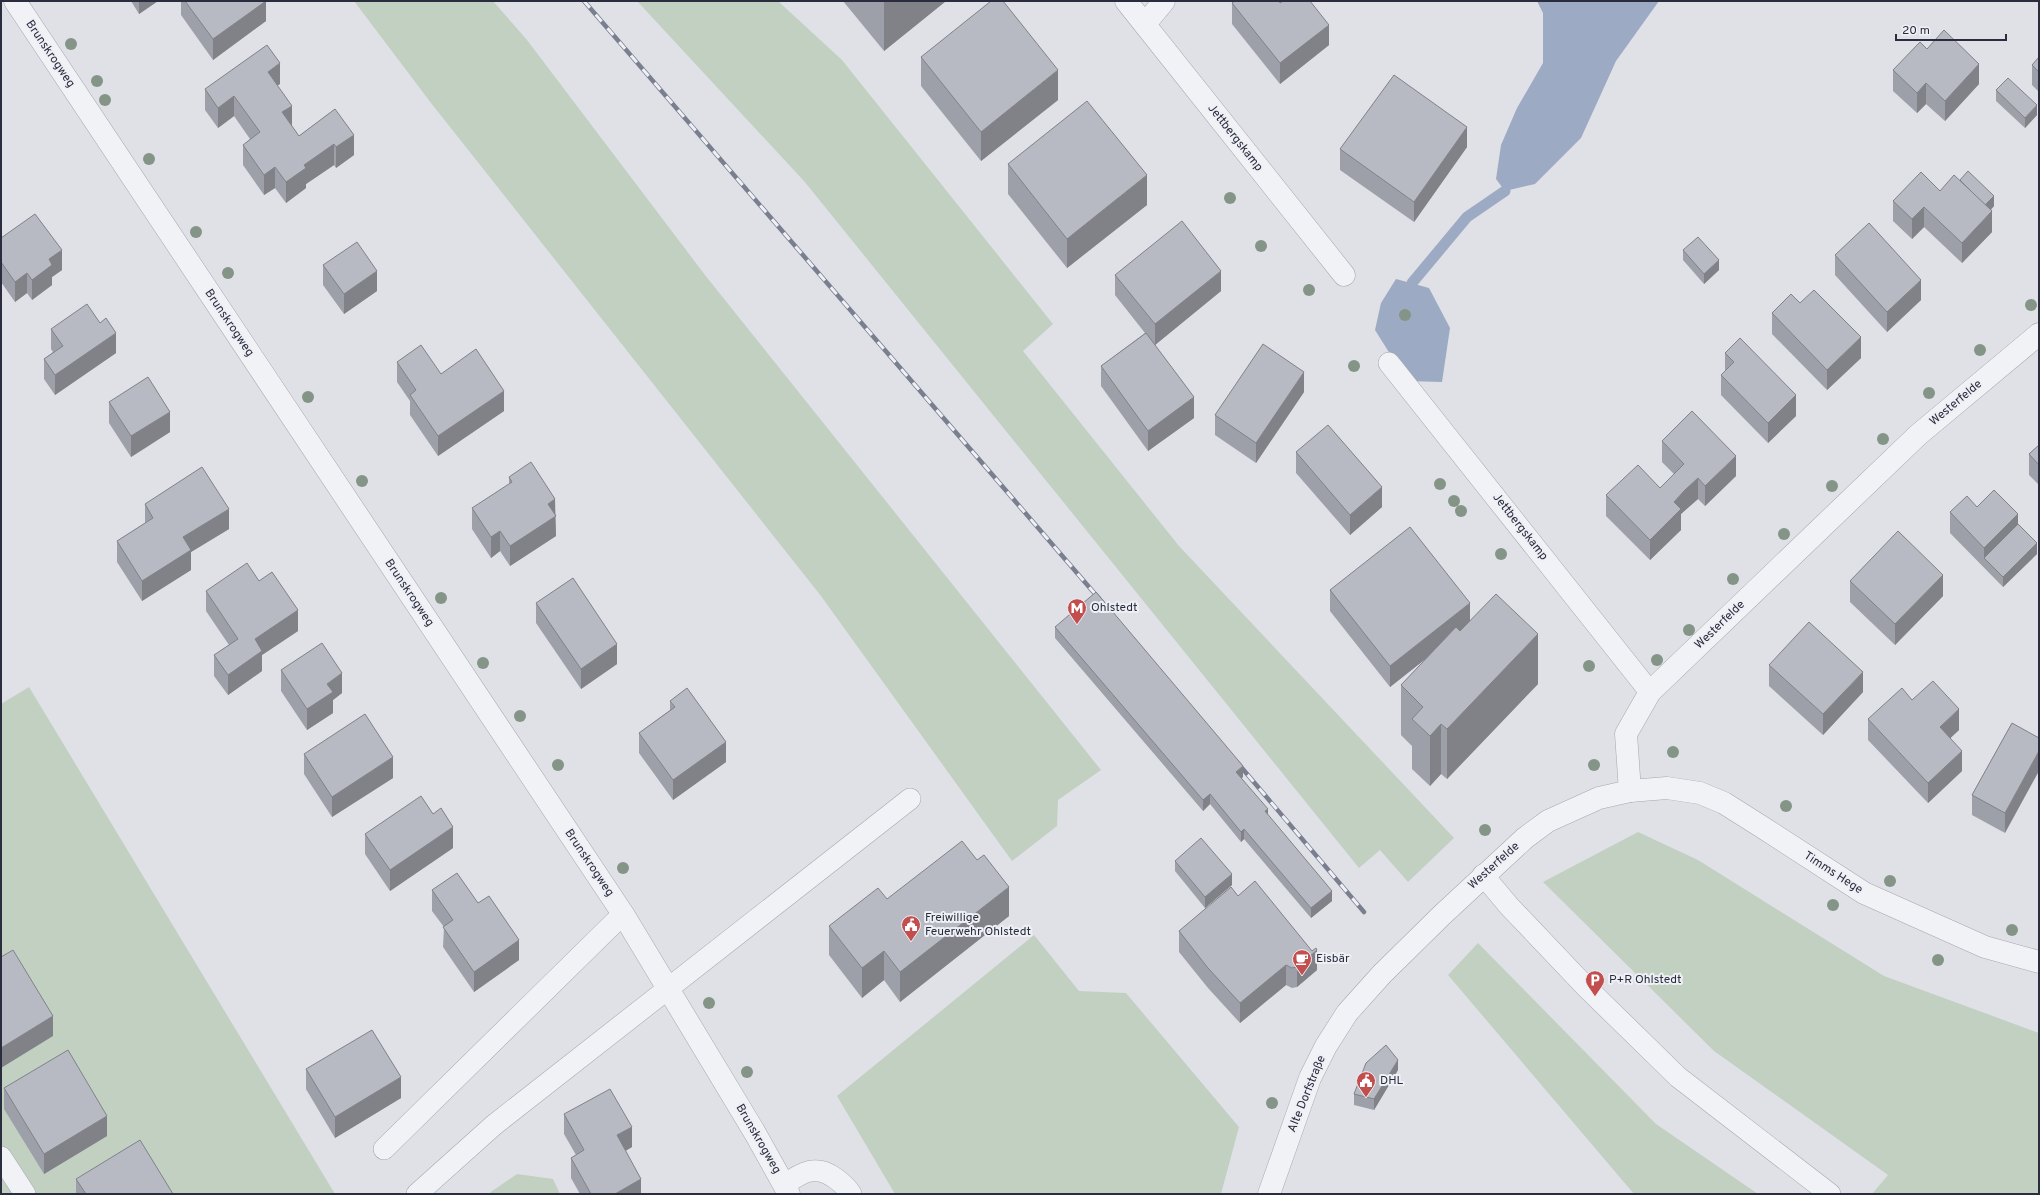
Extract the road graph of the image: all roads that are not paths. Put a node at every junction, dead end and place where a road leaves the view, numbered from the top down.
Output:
1 (15, 1) edge
2 (1126, 1) edge
3 (1164, 1) edge
4 (1145, 24) junction
5 (1344, 275) dead end
6 (2039, 334) edge
7 (1389, 363) dead end
8 (1650, 692) junction
9 (1630, 791) junction
10 (910, 799) dead end
11 (1483, 875) junction
12 (623, 914) junction
13 (1442, 915) joint
14 (2039, 962) edge
15 (669, 988) junction
16 (384, 1149) dead end
17 (1, 1157) edge
18 (787, 1190) edge
19 (25, 1194) edge
20 (417, 1194) edge
21 (851, 1194) edge
22 (1269, 1194) edge
23 (1830, 1194) edge

1 - 12 street, Brunskrogweg
2 - 4 street, Jettbergskamp
3 - 4 street
4 - 5 street, Jettbergskamp
6 - 8 street, Westerfelde
7 - 8 lane, Jettbergskamp
8 - 9 street, Westerfelde
9 - 11 street, Westerfelde
9 - 14 street, Timms Hege
10 - 15 lane
11 - 13 street, Westerfelde
11 - 23 lane
12 - 15 street, Brunskrogweg
12 - 16 lane
13 - 22 street, Alte Dorfstraße
15 - 18 street, Brunskrogweg
15 - 20 lane
17 - 19 lane
18 - 21 lane

